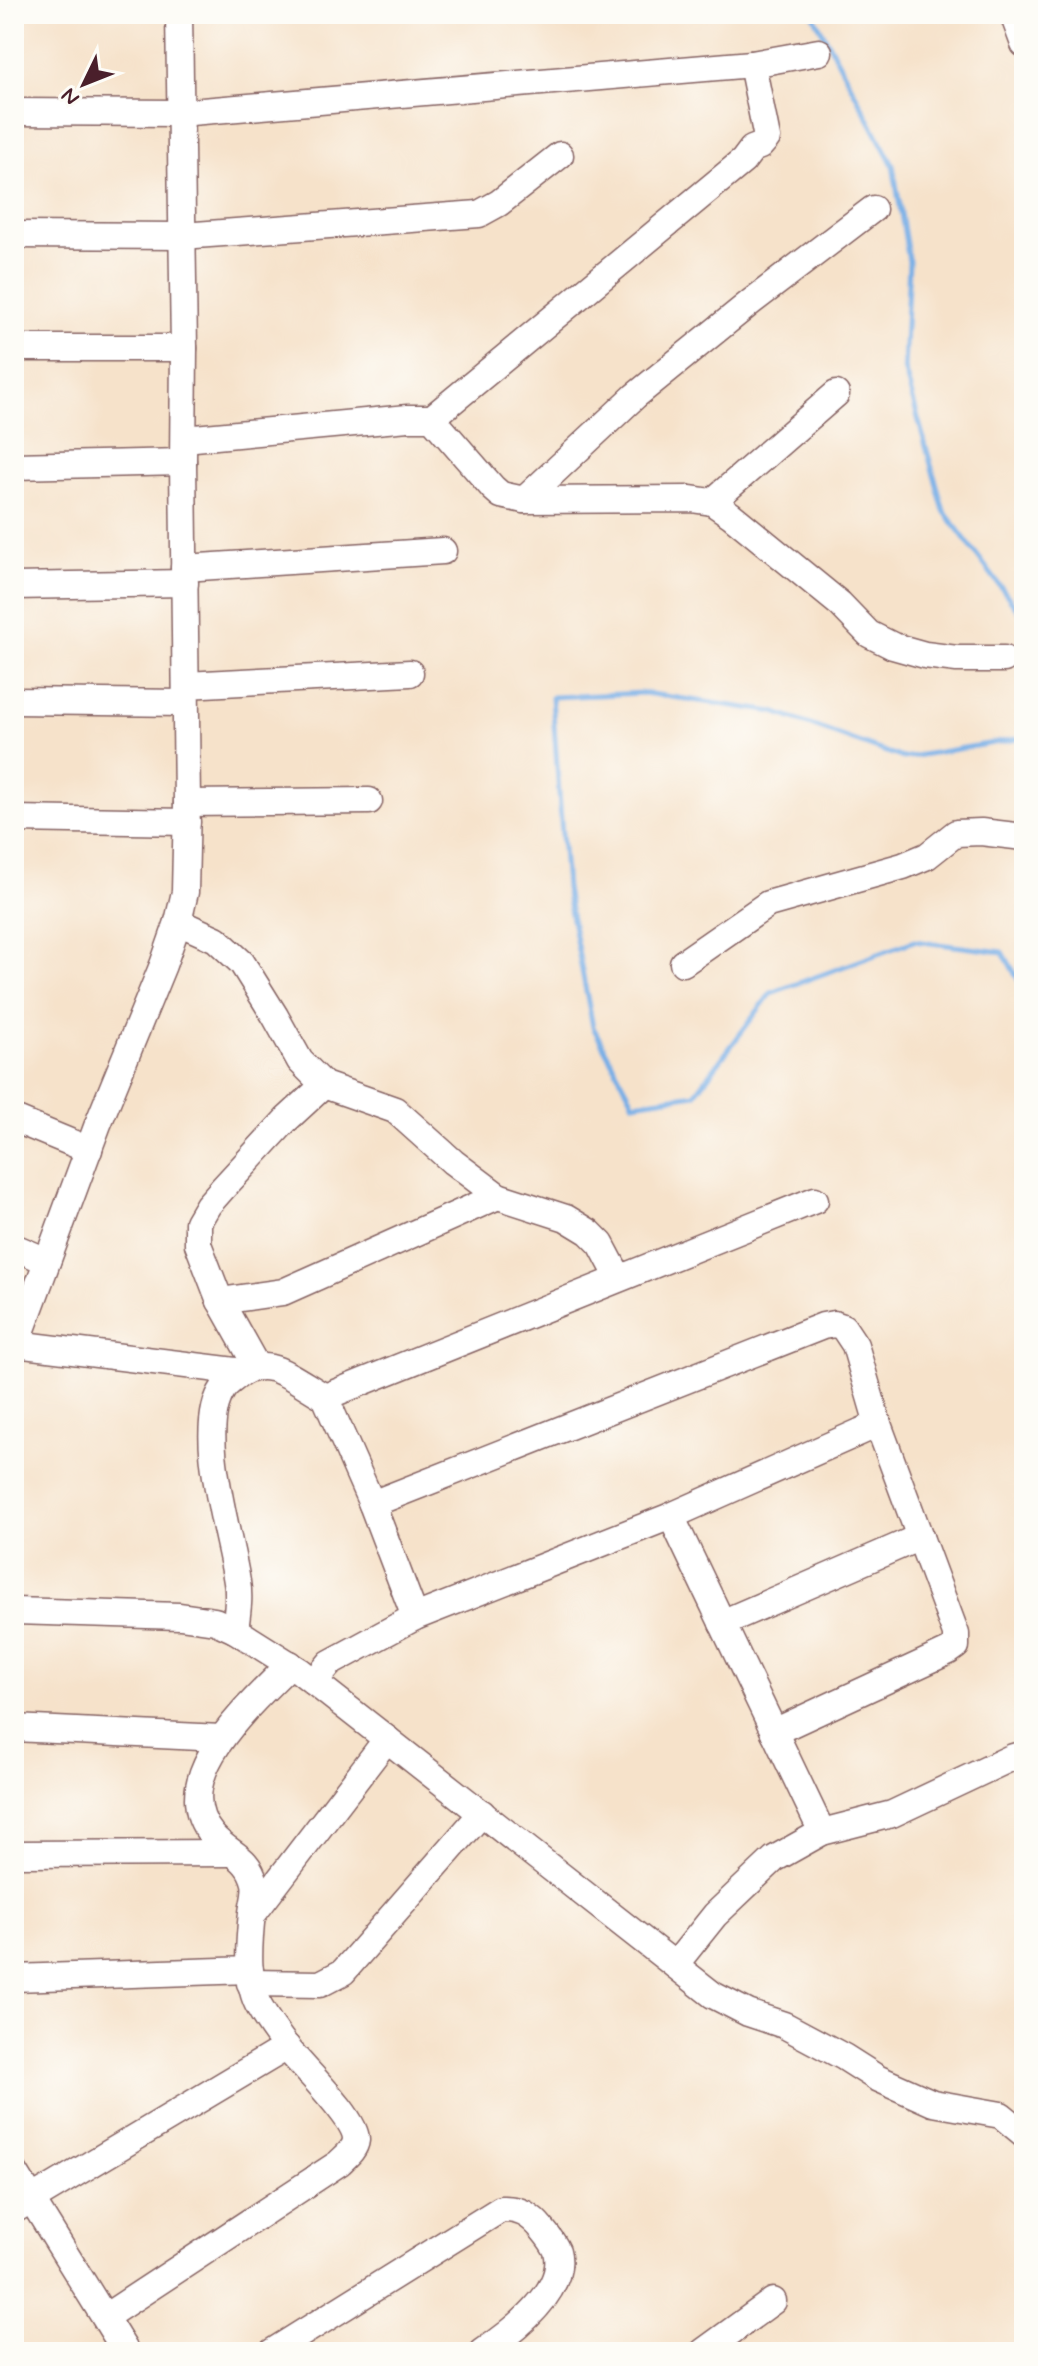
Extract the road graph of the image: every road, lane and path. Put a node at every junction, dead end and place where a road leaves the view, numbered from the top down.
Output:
1 (179, 14) edge
2 (1013, 14) edge
3 (1024, 44) edge
4 (819, 52) dead end
5 (752, 64) junction
6 (14, 112) edge
7 (179, 113) junction
8 (560, 155) dead end
9 (873, 209) dead end
10 (14, 235) edge
11 (182, 236) junction
12 (14, 348) edge
13 (184, 348) junction
14 (836, 394) dead end
15 (432, 418) junction
16 (183, 450) junction
17 (14, 466) edge
18 (524, 500) junction
19 (712, 502) junction
20 (443, 551) dead end
21 (184, 575) junction
22 (14, 586) edge
23 (1004, 659) dead end
24 (410, 673) dead end
25 (186, 694) junction
26 (14, 701) edge
27 (369, 801) dead end
28 (187, 813) junction
29 (14, 819) edge
30 (1024, 837) edge
31 (178, 922) junction
32 (683, 963) dead end
33 (324, 1085) junction
34 (14, 1119) edge
35 (89, 1150) junction
36 (498, 1196) junction
37 (815, 1200) dead end
38 (14, 1247) edge
39 (47, 1261) junction
40 (619, 1278) junction
41 (220, 1301) junction
42 (15, 1347) edge
43 (250, 1369) junction
44 (325, 1397) junction
45 (878, 1424) junction
46 (372, 1504) junction
47 (671, 1516) junction
48 (920, 1537) junction
49 (14, 1611) edge
50 (415, 1617) junction
51 (722, 1623) junction
52 (235, 1630) junction
53 (290, 1664) junction
54 (314, 1682) junction
55 (14, 1728) edge
56 (774, 1732) junction
57 (221, 1738) junction
58 (387, 1739) junction
59 (1024, 1755) edge
60 (482, 1813) junction
61 (822, 1832) junction
62 (232, 1853) junction
63 (14, 1854) edge
64 (252, 1916) junction
65 (675, 1965) junction
66 (250, 1976) junction
67 (14, 1978) edge
68 (287, 2047) junction
69 (1024, 2134) edge
70 (14, 2171) edge
71 (23, 2205) edge
72 (773, 2301) dead end
73 (105, 2317) junction
74 (126, 2352) edge
75 (272, 2352) edge
76 (483, 2352) edge
77 (703, 2352) edge

1 - 7 street
2 - 3 street
4 - 5 street
5 - 7 street
5 - 15 street
6 - 7 street
7 - 11 street
8 - 11 street
9 - 18 street
10 - 11 street
11 - 13 street
12 - 13 street
13 - 16 street
14 - 19 street
15 - 16 street
15 - 18 street
16 - 17 street
16 - 21 street
18 - 19 street
19 - 23 street
20 - 21 street
21 - 22 street
21 - 25 street
24 - 25 street
25 - 26 street
25 - 28 street
27 - 28 street
28 - 29 street
28 - 31 street
30 - 32 street
31 - 33 street
31 - 35 street
33 - 36 street
33 - 41 street
34 - 35 street
35 - 39 street
36 - 40 street
36 - 41 street
37 - 40 street
38 - 39 street
39 - 42 street
40 - 44 street
41 - 43 street
42 - 43 street
43 - 44 street
43 - 52 street
44 - 46 street
45 - 46 street
45 - 47 street
45 - 48 street
46 - 50 street
47 - 50 street
47 - 51 street
48 - 51 street
48 - 56 street
49 - 52 street
50 - 54 street
51 - 56 street
52 - 53 street
53 - 54 street
53 - 57 street
54 - 58 street
55 - 57 street
56 - 61 street
57 - 62 street
58 - 60 street
58 - 64 street
59 - 61 street
60 - 65 street
60 - 66 street
61 - 65 street
62 - 63 street
62 - 64 street
64 - 66 street
65 - 69 street
66 - 67 street
66 - 68 street
68 - 71 street
68 - 73 street
70 - 71 street
71 - 73 street
72 - 77 street
73 - 74 street
75 - 76 street

